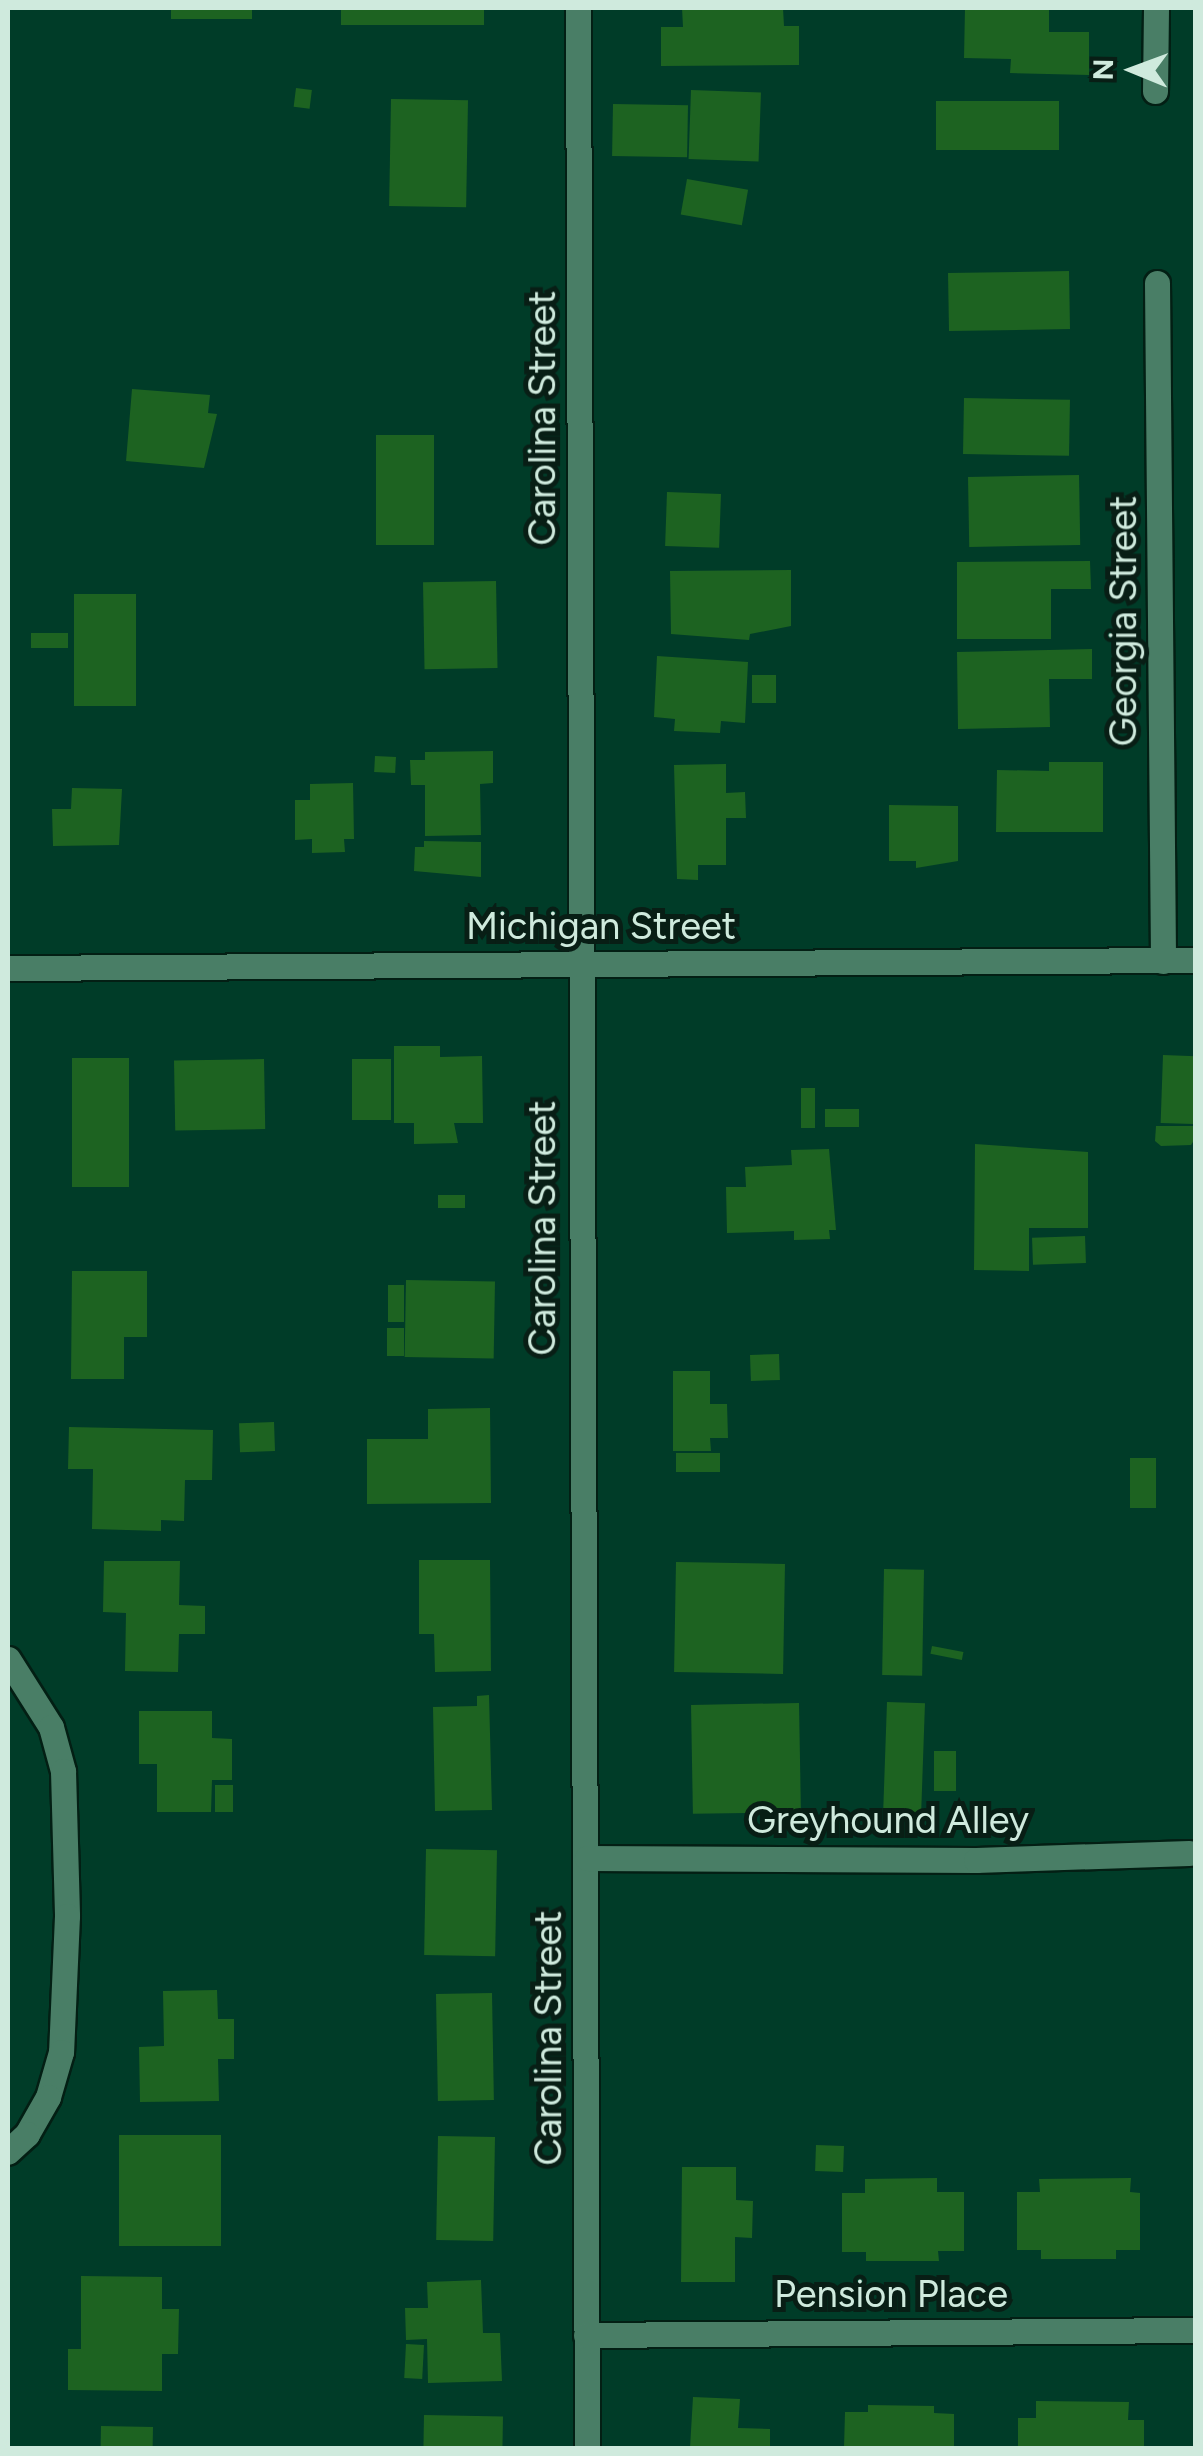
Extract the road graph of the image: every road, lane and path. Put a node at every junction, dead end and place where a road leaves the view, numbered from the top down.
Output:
1 (578, 8) edge
2 (1156, 8) edge
3 (1156, 91) dead end
4 (1156, 283) dead end
5 (1163, 960) junction
6 (1196, 960) edge
7 (585, 964) junction
8 (8, 968) edge
9 (8, 1659) edge
10 (1188, 1853) dead end
11 (587, 1858) junction
12 (8, 2152) edge
13 (1196, 2330) edge
14 (586, 2335) junction
15 (587, 2448) edge

1 - 7 street, Carolina Street
2 - 3 street
4 - 5 street, Georgia Street
5 - 6 street, Michigan Street
5 - 7 street, Michigan Street
7 - 8 street, Michigan Street
7 - 11 street, Carolina Street
9 - 12 street
10 - 11 street, Greyhound Alley
11 - 14 street, Carolina Street
13 - 14 street, Pension Place
14 - 15 street, Carolina Street

